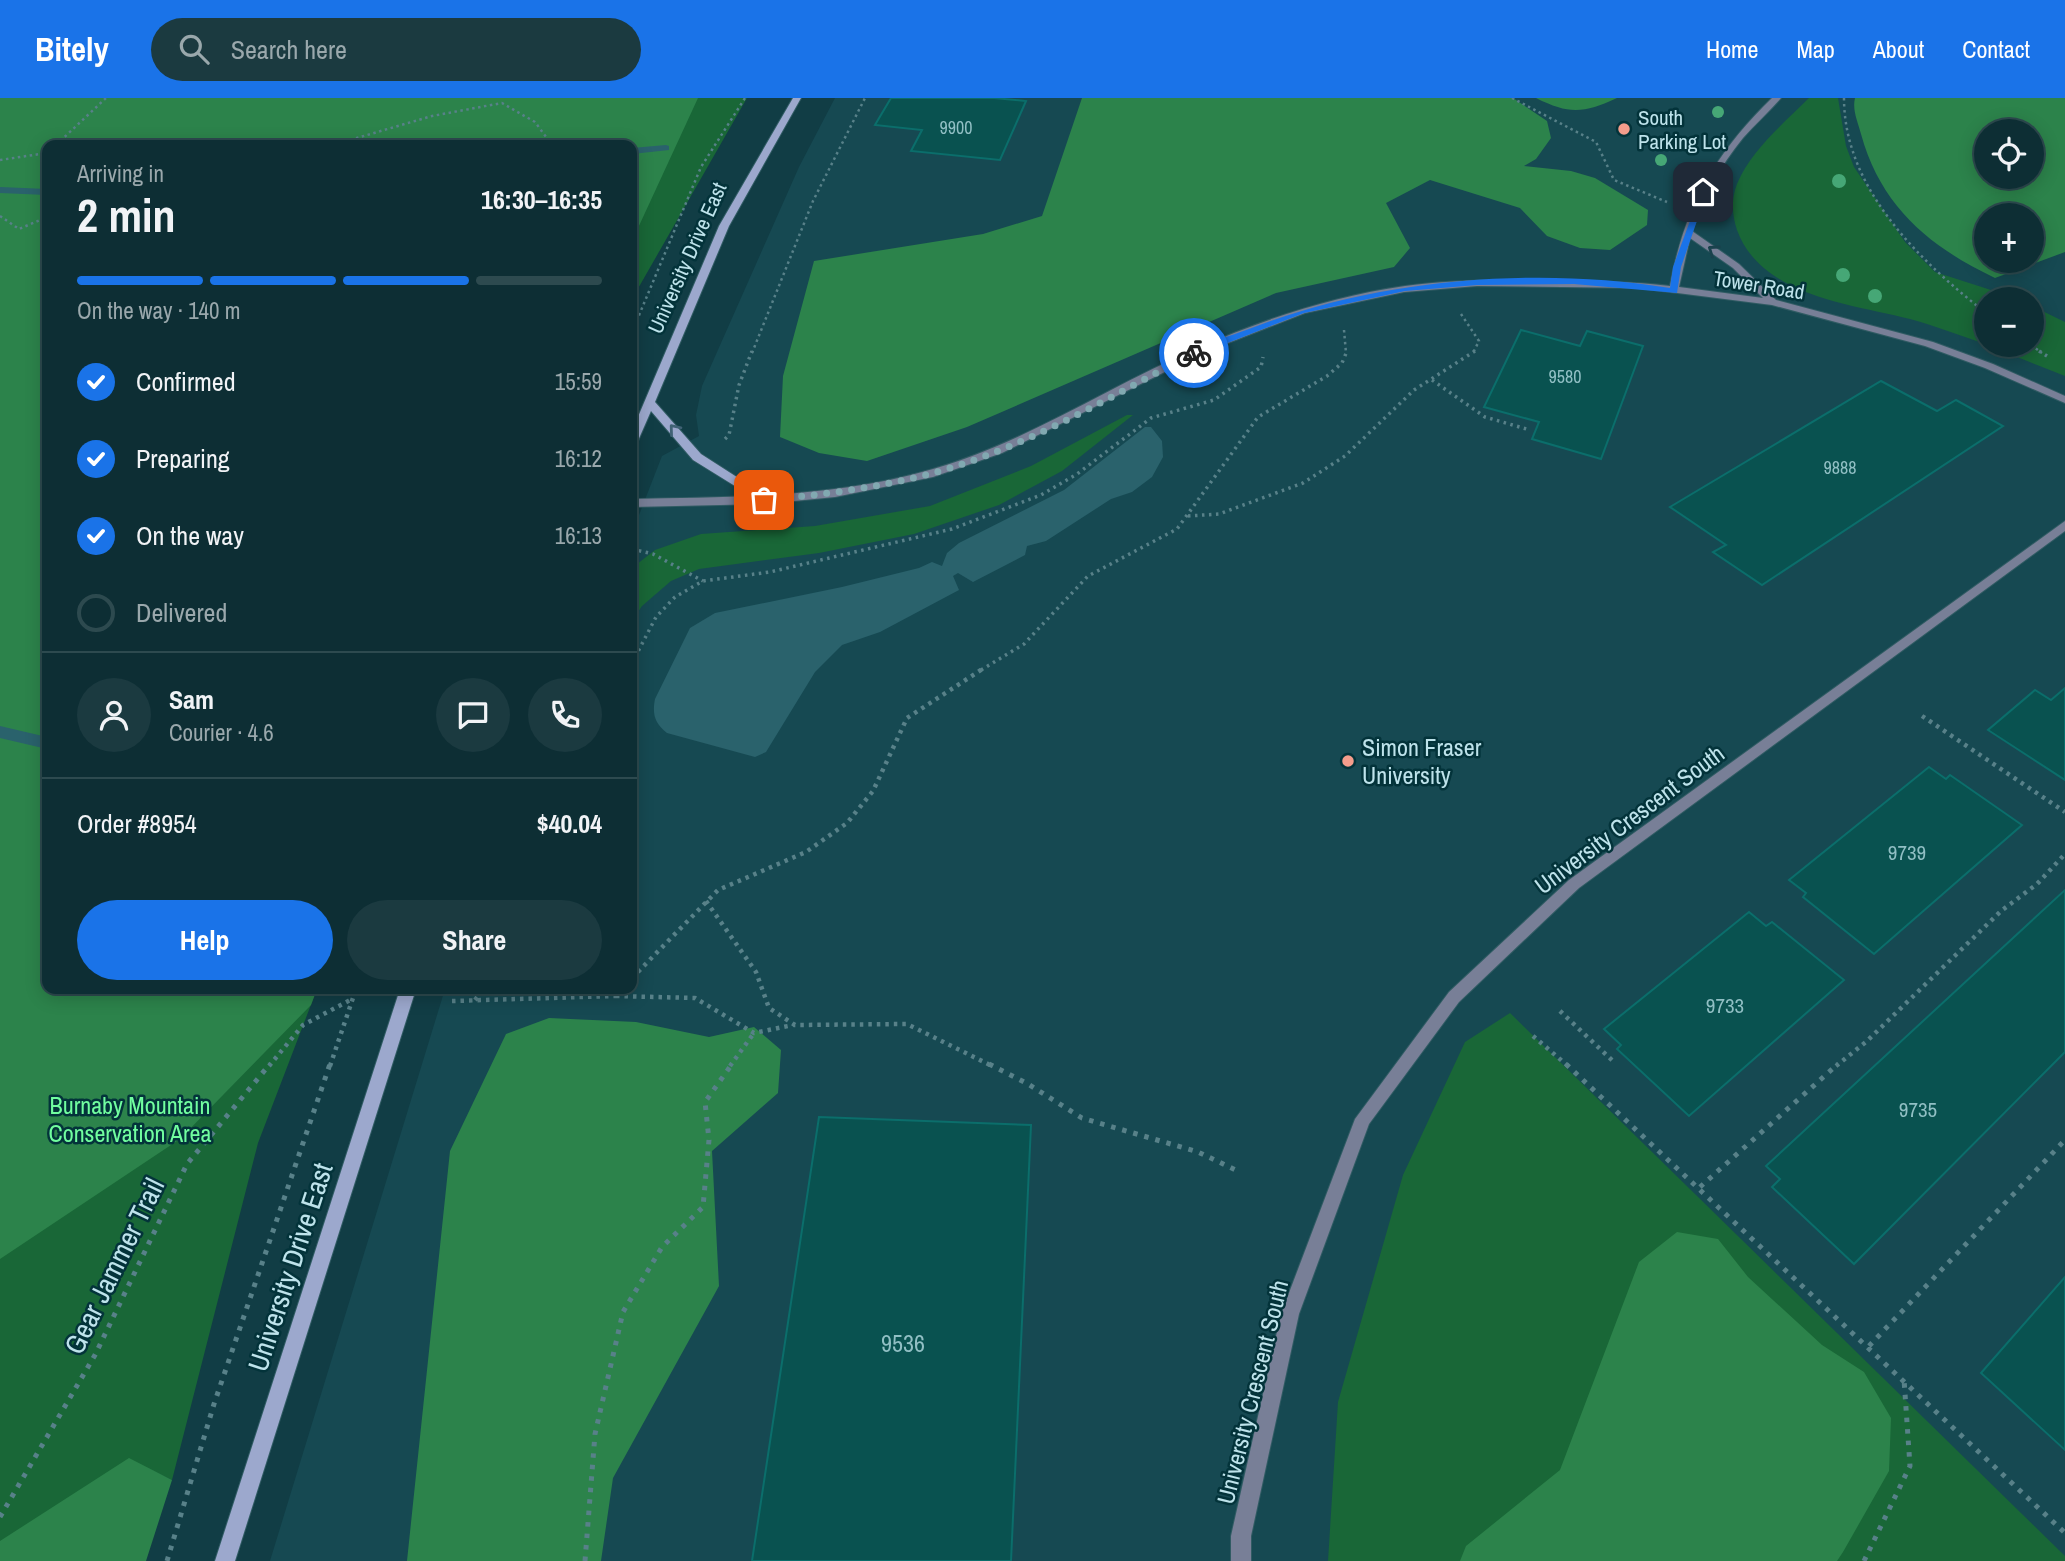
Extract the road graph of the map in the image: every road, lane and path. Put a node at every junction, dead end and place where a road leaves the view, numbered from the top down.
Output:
1 (106, 98) edge
2 (745, 98) edge
3 (797, 98) edge
4 (865, 98) edge
5 (1512, 98) edge
6 (1777, 98) edge
7 (1844, 98) edge
8 (61, 140) edge
9 (349, 140) edge
10 (548, 140) edge
11 (42, 154) edge
12 (0, 160) edge
13 (1671, 204) dead end
14 (0, 216) edge
15 (42, 219) edge
16 (1688, 232) junction
17 (1674, 291) junction
18 (1773, 302) junction
19 (1974, 303) edge
20 (1463, 317) dead end
21 (637, 320) edge
22 (1343, 326) dead end
23 (1256, 349) dead end
24 (1432, 380) junction
25 (2065, 400) edge
26 (649, 402) junction
27 (1530, 430) dead end
28 (637, 431) edge
29 (722, 441) dead end
30 (764, 500) junction
31 (637, 503) edge
32 (1188, 516) junction
33 (2065, 525) edge
34 (637, 550) edge
35 (703, 581) junction
36 (637, 653) edge
37 (1922, 716) dead end
38 (2065, 812) edge
39 (2065, 854) edge
40 (706, 901) junction
41 (637, 973) edge
42 (354, 994) edge
43 (406, 994) edge
44 (480, 994) edge
45 (616, 996) joint
46 (352, 999) junction
47 (452, 1001) dead end
48 (475, 1001) junction
49 (1560, 1011) dead end
50 (794, 1025) junction
51 (754, 1033) junction
52 (1533, 1036) dead end
53 (1615, 1063) dead end
54 (2065, 1140) edge
55 (1240, 1172) dead end
56 (1700, 1187) junction
57 (1869, 1346) junction
58 (1904, 1378) junction
59 (0, 1517) edge
60 (2065, 1533) edge
61 (167, 1561) edge
62 (225, 1561) edge
63 (585, 1561) edge
64 (1241, 1561) edge
65 (1864, 1561) edge

1 - 8 path
2 - 21 path
3 - 26 street, University Drive East
4 - 29 path
5 - 13 path
6 - 16 street
7 - 19 path
9 - 10 path
11 - 12 path
14 - 15 path
16 - 17 street
18 -> 16 street
17 - 18 street, Tower Road
17 - 30 street, Tower Road
18 - 25 street, Tower Road
20 - 24 path
22 - 32 path
23 - 35 path
24 - 27 path
24 - 32 path
26 - 28 street, University Drive East
30 -> 26 street
30 - 31 street, Tower Road
32 - 40 path
33 - 64 street, University Crescent South
34 - 35 path
35 - 36 path
37 - 38 path
39 - 56 path
40 - 41 path
40 - 50 path
42 - 46 path
43 - 62 street, University Drive East
44 - 48 path
45 - 48 path
45 - 51 path
46 - 59 path, Gear Jammer Trail
46 - 61 path
47 - 48 path
49 - 53 path
50 - 51 path
50 - 55 path
51 - 63 path
52 - 56 path
54 - 57 path
56 - 57 path
57 - 58 path
58 - 60 path
58 - 65 path

